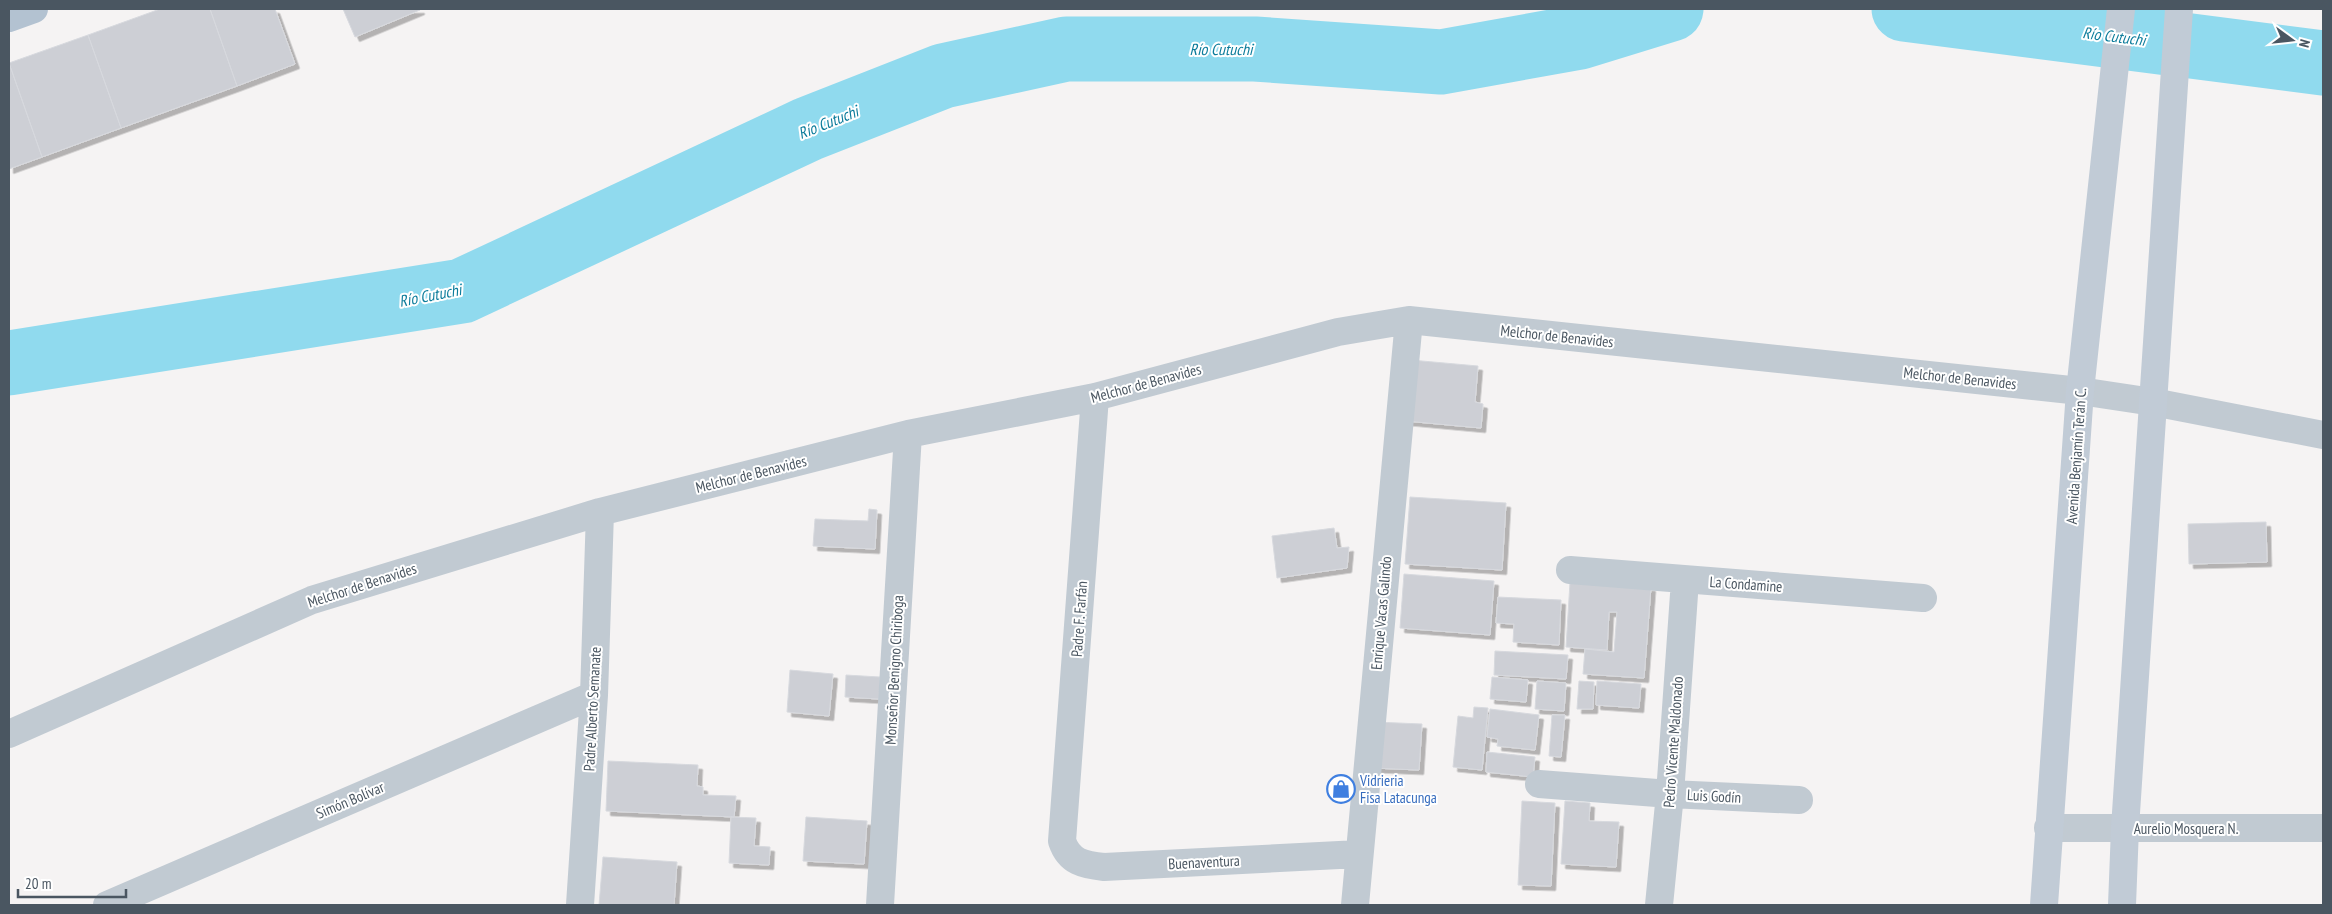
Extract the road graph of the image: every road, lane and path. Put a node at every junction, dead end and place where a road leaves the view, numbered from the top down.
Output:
1 (34, 9) edge
2 (2121, 9) edge
3 (2179, 9) edge
4 (9, 18) edge
5 (1409, 320) junction
6 (2082, 378) junction
7 (1095, 397) junction
8 (2153, 402) junction
9 (908, 434) junction
10 (2323, 436) edge
11 (600, 512) junction
12 (1570, 570) dead end
13 (1685, 580) junction
14 (1923, 598) dead end
15 (594, 695) junction
16 (9, 734) edge
17 (1539, 784) dead end
18 (1670, 794) junction
19 (1800, 800) dead end
20 (2048, 828) junction
21 (2125, 828) junction
22 (2323, 828) edge
23 (1062, 841) joint
24 (1359, 854) junction
25 (107, 905) edge
26 (580, 905) edge
27 (880, 905) edge
28 (1355, 905) edge
29 (1659, 905) edge
30 (2044, 905) edge
31 (2122, 905) edge

1 - 4 main road
2 - 6 main road, Avenida Benjamín Terán C.
3 - 8 main road
5 - 6 street, Melchor de Benavides
5 - 7 street, Melchor de Benavides
5 - 24 street, Enrique Vacas Galindo
6 - 8 street, Melchor de Benavides
6 - 20 main road, Avenida Benjamín Terán C.
7 - 9 street, Melchor de Benavides
7 - 23 street, Padre F. Farfán
8 - 10 street, Melchor de Benavides
8 - 21 main road
9 - 11 street, Melchor de Benavides
9 - 27 street, Monseñor Benigno Chiriboga
11 - 15 street, Padre Alberto Semanate
11 - 16 street, Melchor de Benavides
12 - 13 street, La Condamine
13 - 14 street, La Condamine
13 - 18 street, Pedro Vicente Maldonado
15 - 25 street, Simón Bolívar
15 - 26 street, Padre Alberto Semanate
17 - 18 street, Luis Godín
18 - 19 street, Luis Godín
18 - 29 street, Pedro Vicente Maldonado
20 - 21 street, Aurelio Mosquera N.
20 - 30 main road, Avenida Benjamín Terán C.
21 - 22 street, Aurelio Mosquera N.
21 - 31 main road
23 - 24 street, Buenaventura
24 - 28 street, Enrique Vacas Galindo

